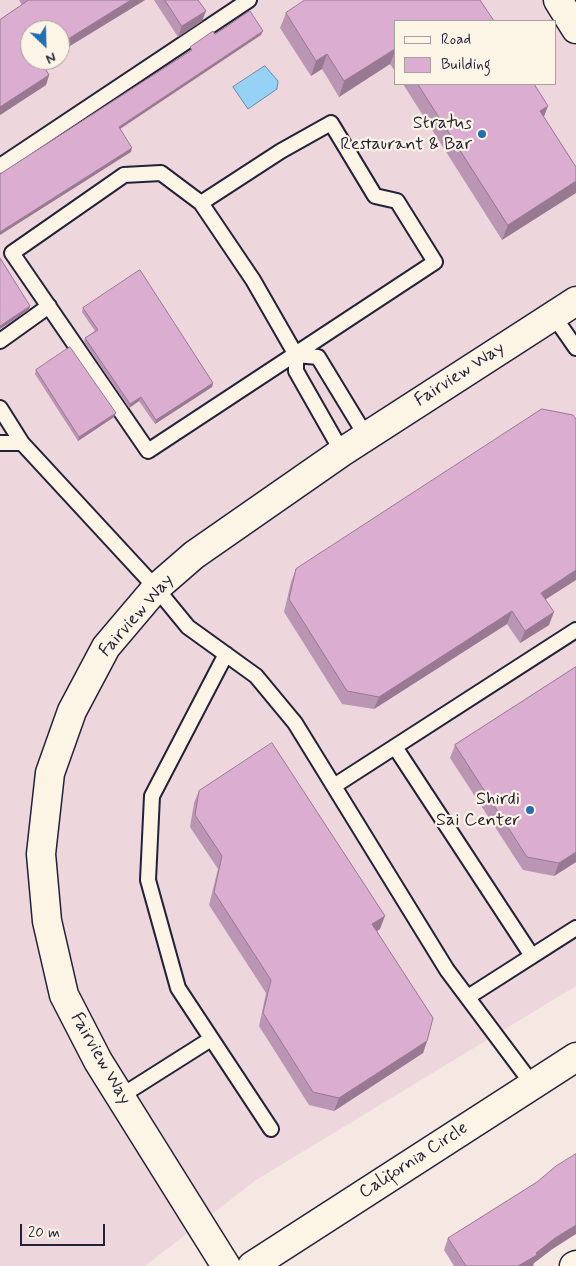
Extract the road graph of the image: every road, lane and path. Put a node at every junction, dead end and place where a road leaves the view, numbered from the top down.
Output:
1 (249, 0) edge
2 (558, 0) edge
3 (576, 29) edge
4 (0, 166) edge
5 (201, 204) junction
6 (576, 300) edge
7 (49, 306) junction
8 (553, 315) junction
9 (0, 341) edge
10 (576, 348) edge
11 (296, 355) junction
12 (0, 408) edge
13 (366, 436) junction
14 (0, 443) edge
15 (22, 443) junction
16 (342, 452) junction
17 (156, 588) junction
18 (576, 630) edge
19 (226, 654) junction
20 (395, 746) junction
21 (334, 786) junction
22 (576, 928) edge
23 (532, 956) junction
24 (468, 997) junction
25 (211, 1039) junction
26 (576, 1057) edge
27 (533, 1085) junction
28 (121, 1096) junction
29 (271, 1129) dead end
30 (226, 1266) edge
31 (252, 1266) edge

1 - 4 lane
2 - 3 street
5 - 7 lane
5 - 11 lane
5 - 11 lane
6 - 8 street, Fairview Way
7 - 9 lane
7 - 11 lane
8 - 10 lane
8 - 13 street, Fairview Way
11 - 13 lane
11 - 16 lane
12 - 15 lane
13 - 16 street, Fairview Way
14 - 15 lane
15 - 17 lane
16 - 17 street, Fairview Way
17 - 19 lane
17 - 28 street, Fairview Way
18 - 20 lane
19 - 21 lane
19 - 25 lane
20 - 21 lane
20 - 23 lane
21 - 24 lane
22 - 23 lane
23 - 24 lane
24 - 27 lane
25 - 28 lane
25 - 29 lane
26 - 27 street, California Circle
27 - 31 street, California Circle
28 - 30 street, Fairview Way

